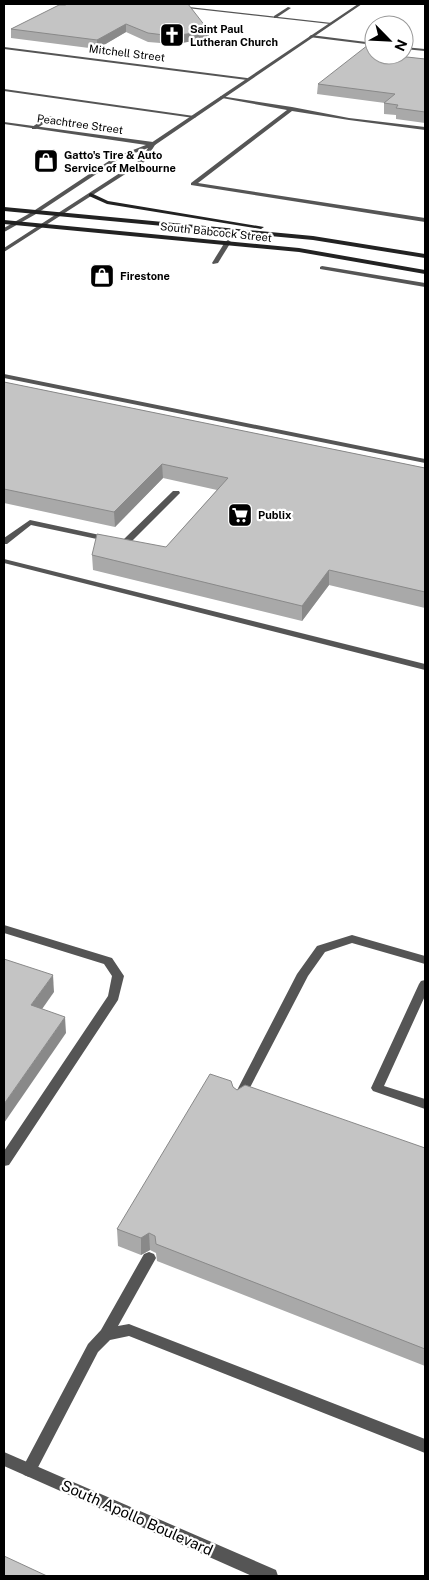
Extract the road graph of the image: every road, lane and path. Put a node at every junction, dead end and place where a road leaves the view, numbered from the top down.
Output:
1 (153, 4) edge
2 (360, 4) edge
3 (289, 8) dead end
4 (275, 17) junction
5 (330, 24) junction
6 (311, 36) junction
7 (364, 43) edge
8 (4, 48) edge
9 (247, 79) junction
10 (4, 90) edge
11 (222, 97) junction
12 (292, 108) junction
13 (51, 117) dead end
14 (194, 117) junction
15 (4, 123) edge
16 (34, 128) junction
17 (425, 129) edge
18 (153, 144) junction
19 (91, 195) junction
20 (4, 209) edge
21 (34, 213) junction
22 (60, 215) junction
23 (425, 220) edge
24 (4, 222) edge
25 (16, 223) junction
26 (43, 226) junction
27 (4, 230) edge
28 (314, 238) junction
29 (228, 242) junction
30 (4, 250) edge
31 (425, 256) edge
32 (215, 263) dead end
33 (322, 268) dead end
34 (425, 272) edge
35 (425, 285) edge
36 (4, 376) edge
37 (425, 461) edge
38 (176, 493) dead end
39 (4, 542) edge
40 (4, 561) edge
41 (425, 667) edge
42 (4, 930) edge
43 (425, 960) edge
44 (425, 984) edge
45 (238, 1100) edge
46 (425, 1104) edge
47 (4, 1160) edge
48 (149, 1258) dead end
49 (106, 1334) junction
50 (425, 1446) edge
51 (4, 1459) edge
52 (29, 1470) junction
53 (270, 1576) edge

1 - 4 street
2 - 5 street
3 - 4 street
4 - 5 street
5 - 6 street
6 - 7 street
6 - 9 street
8 - 9 street, Mitchell Street
9 - 11 street
10 - 14 street
11 - 12 street
11 - 14 street
12 - 17 street
12 - 23 street
13 - 16 street
14 - 18 street
15 - 16 street, Peachtree Street
16 - 18 street, Peachtree Street
18 - 19 street
18 - 21 street
19 - 22 street
19 - 28 main road
20 - 21 main road, South Babcock Street
21 - 22 main road, South Babcock Street
21 - 25 street
22 - 26 street
22 - 28 main road, South Babcock Street
24 - 25 main road, South Babcock Street
25 - 26 main road, South Babcock Street
25 - 27 street
26 - 29 main road, South Babcock Street
26 - 30 street
28 - 31 main road, South Babcock Street
29 - 32 street
29 - 34 main road, South Babcock Street
33 - 35 street
36 - 37 street
38 - 39 street
40 - 41 street
42 - 47 street
43 - 45 street
44 - 46 street
48 - 49 street
49 - 50 street
49 - 52 street
51 - 52 street, South Apollo Boulevard
52 - 53 street, South Apollo Boulevard

